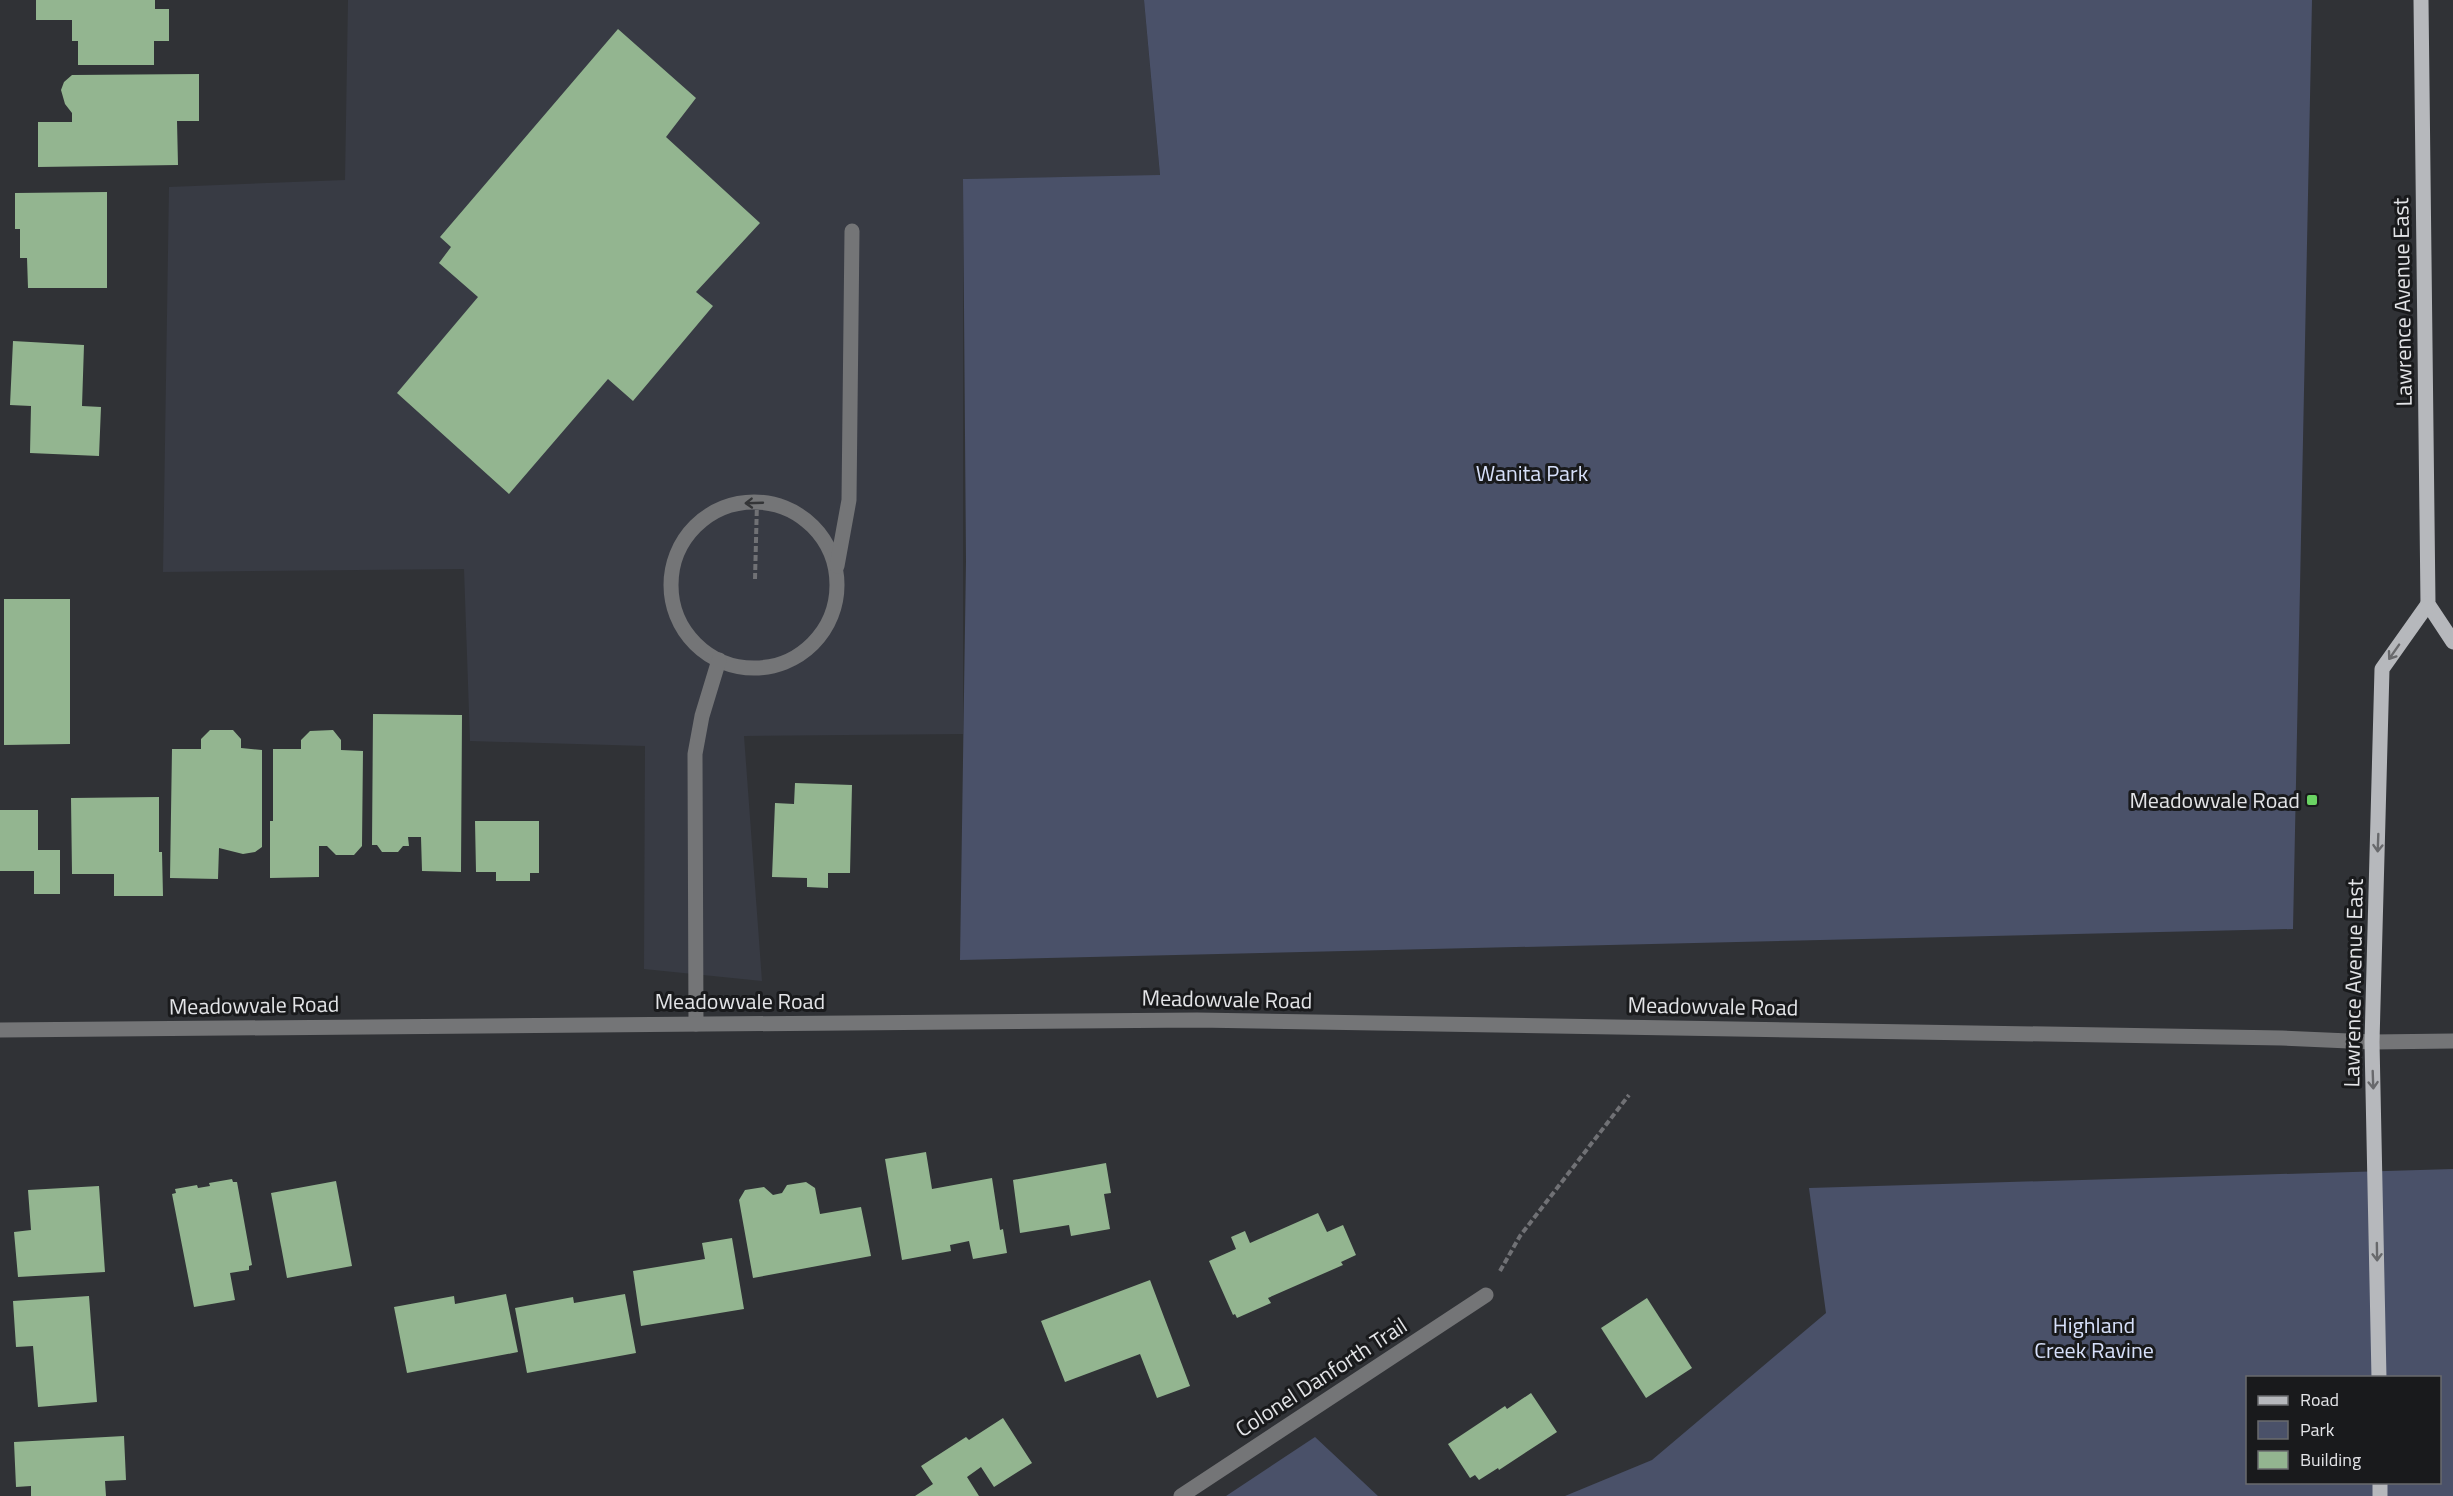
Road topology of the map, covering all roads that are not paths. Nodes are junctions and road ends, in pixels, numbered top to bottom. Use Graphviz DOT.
graph roads {
  1 [pos="2421,0"];
  2 [pos="852,231"];
  3 [pos="836,569"];
  4 [pos="2428,604"];
  5 [pos="2453,642"];
  6 [pos="719,660"];
  7 [pos="696,1024"];
  8 [pos="0,1030"];
  9 [pos="2453,1041"];
  10 [pos="2372,1042"];
  11 [pos="1486,1295"];
  12 [pos="2379,1376"];
  13 [pos="1181,1496"];
  1 -- 4 [label="main road, Lawrence Avenue East"];
  2 -- 3 [label="street"];
  3 -- 6 [label="street"];
  3 -- 6 [label="street, one-way"];
  4 -- 5 [label="main road"];
  4 -- 10 [label="main road, Lawrence Avenue East, one-way"];
  6 -- 7 [label="street"];
  7 -- 8 [label="street, Meadowvale Road"];
  7 -- 10 [label="street, Meadowvale Road"];
  9 -- 10 [label="street, Meadowvale Road"];
  10 -- 12 [label="main road, Lawrence Avenue East, one-way"];
  11 -- 13 [label="street, Colonel Danforth Trail"];
}
